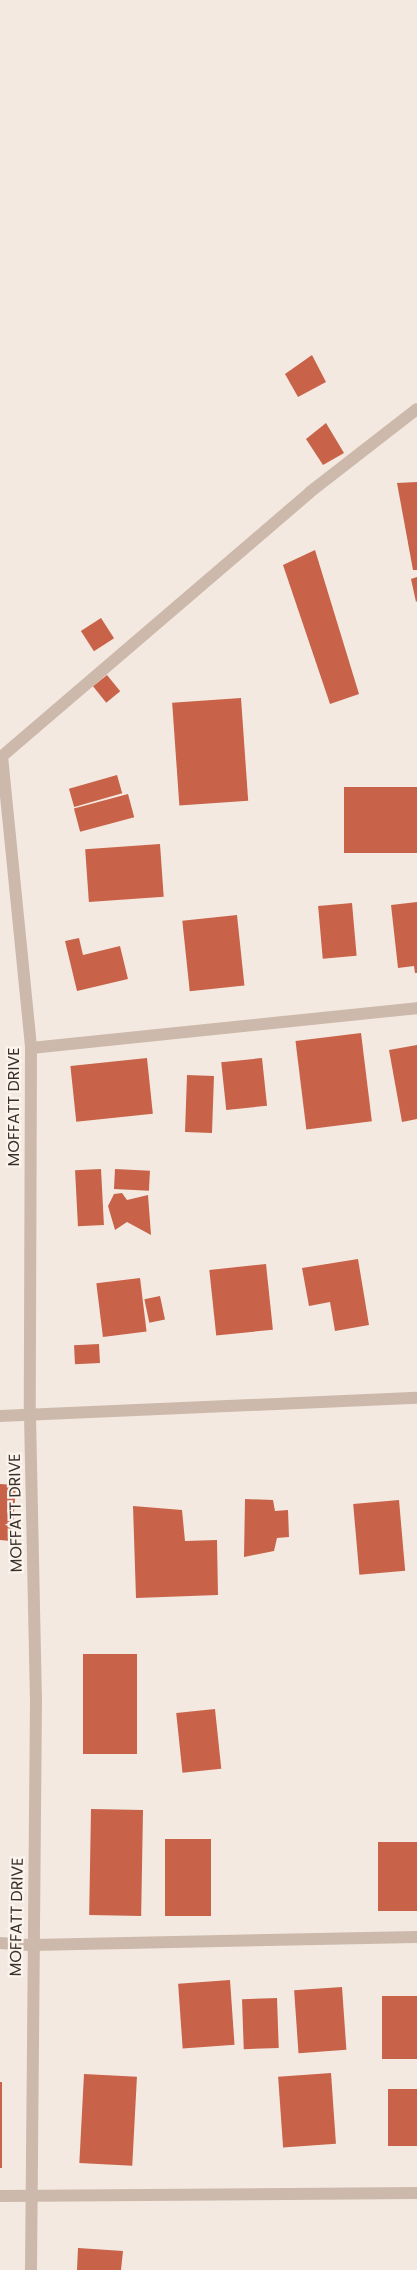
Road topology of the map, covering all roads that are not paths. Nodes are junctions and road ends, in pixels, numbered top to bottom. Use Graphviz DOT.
graph roads {
  1 [pos="417,409"];
  2 [pos="1,757"];
  3 [pos="417,1008"];
  4 [pos="31,1048"];
  5 [pos="417,1398"];
  6 [pos="0,1416"];
  7 [pos="30,1416"];
  8 [pos="417,1937"];
  9 [pos="0,1943"];
  10 [pos="32,1946"];
  11 [pos="417,2193"];
  12 [pos="30,2195"];
  13 [pos="0,2196"];
  14 [pos="31,2270"];
  1 -- 2 [label="street"];
  2 -- 4 [label="street, MOFFATT DRIVE"];
  3 -- 4 [label="street"];
  4 -- 7 [label="street, MOFFATT DRIVE"];
  5 -- 7 [label="street"];
  6 -- 7 [label="street"];
  7 -- 10 [label="street, MOFFATT DRIVE"];
  8 -- 10 [label="street"];
  9 -- 10 [label="street"];
  10 -- 12 [label="street, MOFFATT DRIVE"];
  11 -- 12 [label="street"];
  12 -- 13 [label="street"];
  12 -- 14 [label="street, MOFFATT DRIVE"];
}
